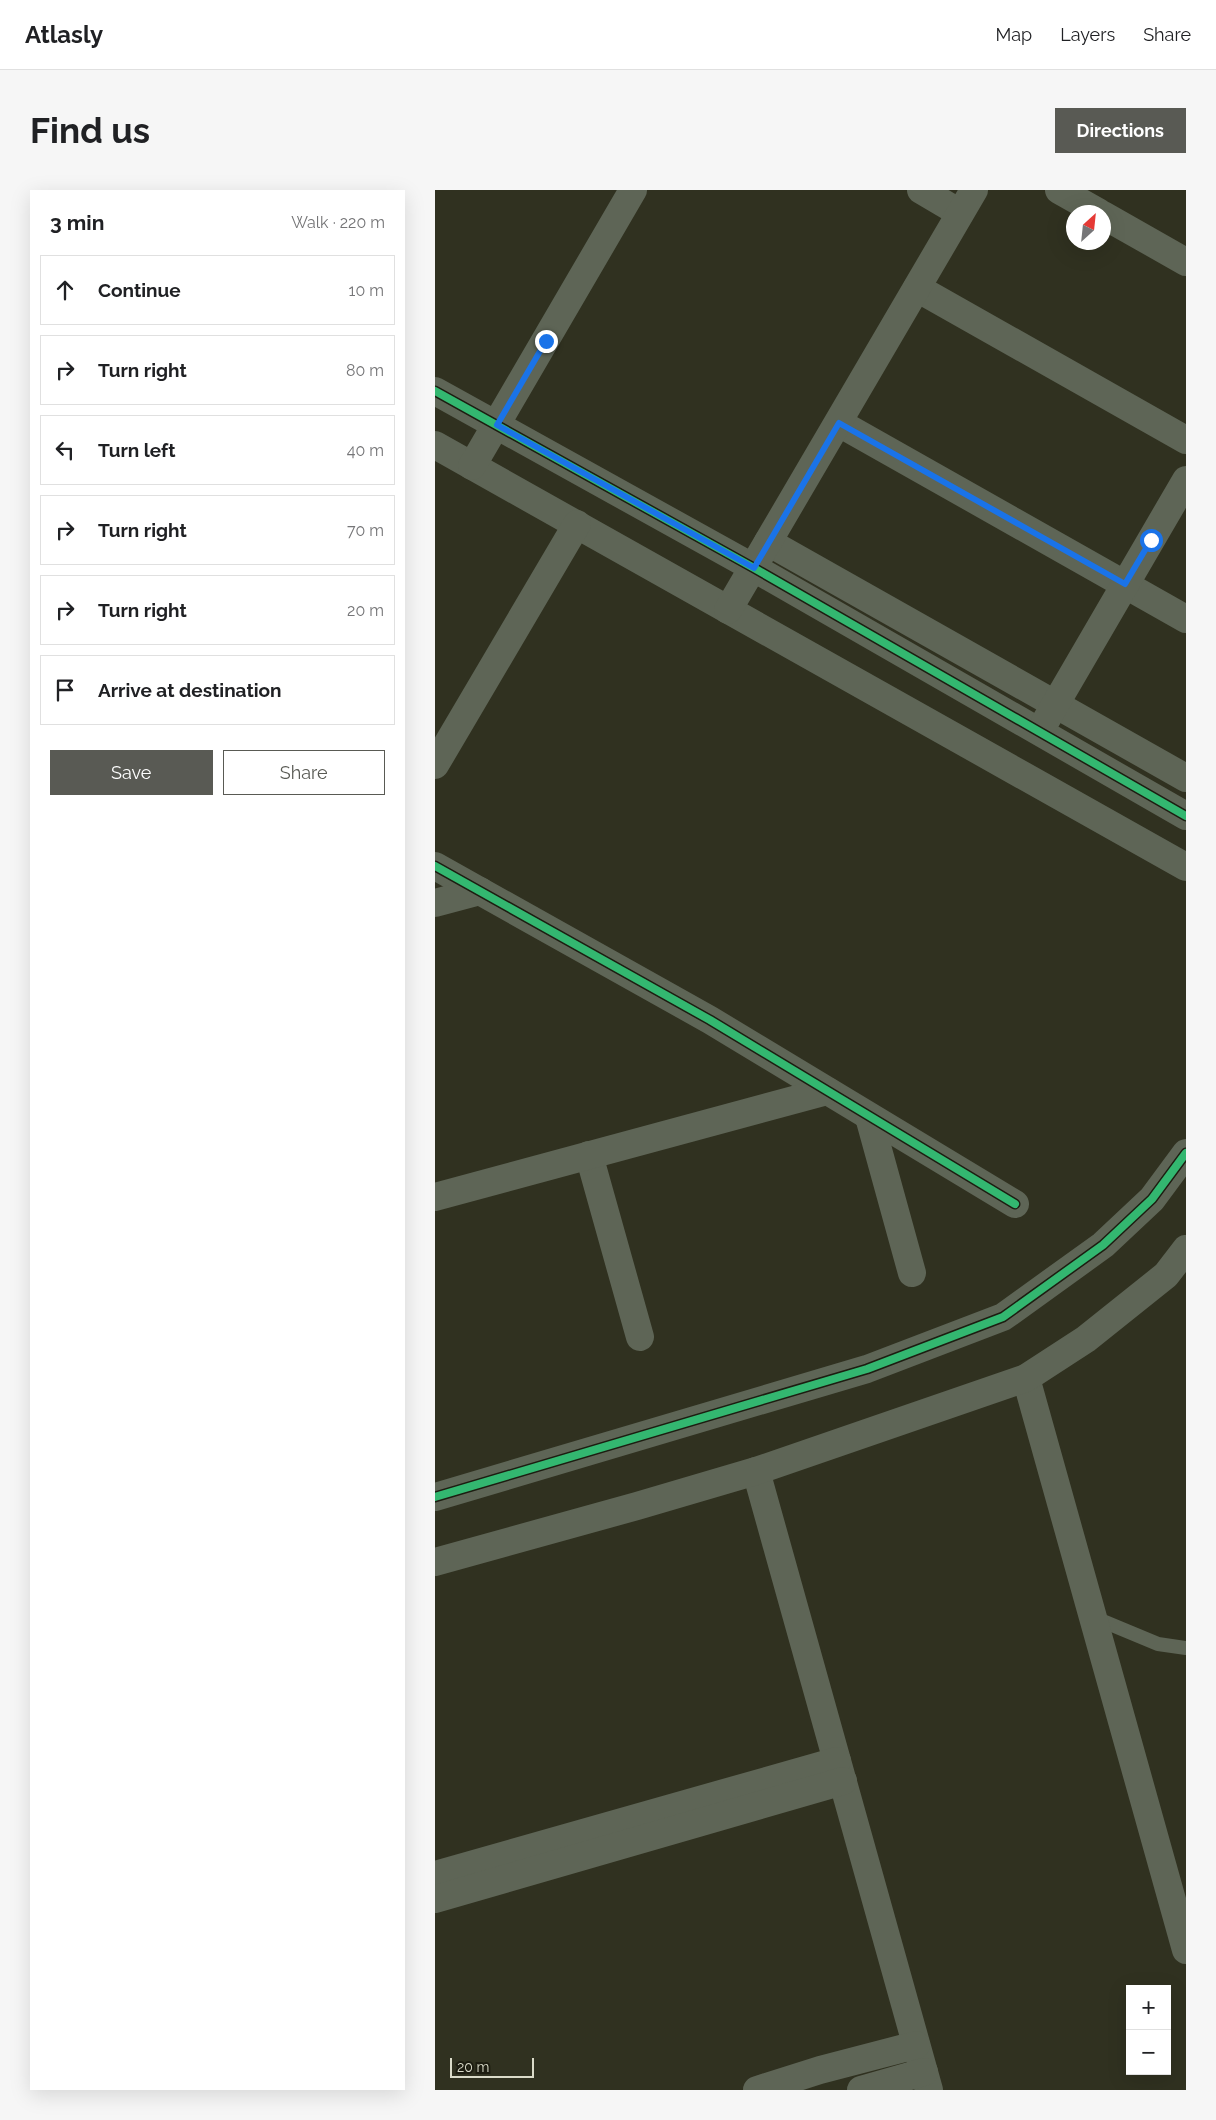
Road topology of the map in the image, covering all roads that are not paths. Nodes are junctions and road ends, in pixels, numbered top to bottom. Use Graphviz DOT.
graph roads {
  1 [pos="633,190"];
  2 [pos="921,190"];
  3 [pos="974,190"];
  4 [pos="1059,190"];
  5 [pos="1086,205"];
  6 [pos="960,213"];
  7 [pos="1111,220"];
  8 [pos="1186,262"];
  9 [pos="917,288"];
  10 [pos="435,391"];
  11 [pos="839,423"];
  12 [pos="497,425"];
  13 [pos="1186,440"];
  14 [pos="435,445"];
  15 [pos="472,466"];
  16 [pos="1186,480"];
  17 [pos="577,524"];
  18 [pos="768,542"];
  19 [pos="754,568"];
  20 [pos="1125,584"];
  21 [pos="728,610"];
  22 [pos="1186,619"];
  23 [pos="1055,705"];
  24 [pos="1040,732"];
  25 [pos="435,765"];
  26 [pos="1186,778"];
  27 [pos="1186,816"];
  28 [pos="435,866"];
  29 [pos="1186,867"];
  30 [pos="480,891"];
  31 [pos="435,903"];
  32 [pos="827,1091"];
  33 [pos="869,1117"];
  34 [pos="1186,1153"];
  35 [pos="589,1155"];
  36 [pos="435,1197"];
  37 [pos="1015,1204"];
  38 [pos="1186,1249"];
  39 [pos="911,1273"];
  40 [pos="640,1337"];
  41 [pos="1027,1378"];
  42 [pos="756,1471"];
  43 [pos="435,1497"];
  44 [pos="435,1562"];
  45 [pos="1093,1617"];
  46 [pos="1186,1648"];
  47 [pos="840,1771"];
  48 [pos="435,1875"];
  49 [pos="435,1899"];
  50 [pos="1186,1950"];
  51 [pos="916,2045"];
  52 [pos="926,2081"];
  53 [pos="757,2090"];
  54 [pos="861,2090"];
  1 -- 12 [label="street"];
  2 -- 6 [label="street"];
  3 -- 6 [label="street"];
  4 -- 5 [label="street"];
  6 -- 9 [label="street"];
  7 -- 8 [label="street"];
  9 -- 11 [label="street"];
  9 -- 13 [label="street"];
  10 -- 12 [label="street"];
  11 -- 18 [label="street"];
  11 -- 20 [label="street"];
  12 -- 15 [label="street"];
  12 -- 19 [label="street"];
  14 -- 15 [label="street"];
  15 -- 17 [label="street"];
  16 -- 20 [label="street"];
  17 -- 21 [label="street"];
  17 -- 25 [label="street"];
  18 -- 19 [label="street"];
  18 -- 23 [label="street"];
  19 -- 21 [label="street"];
  19 -- 24 [label="street"];
  20 -- 22 [label="street"];
  20 -- 23 [label="street"];
  21 -- 29 [label="street"];
  23 -- 24 [label="street"];
  23 -- 26 [label="street"];
  24 -- 27 [label="street"];
  28 -- 30 [label="street"];
  30 -- 31 [label="street"];
  30 -- 32 [label="street"];
  32 -- 33 [label="street"];
  32 -- 35 [label="street"];
  33 -- 37 [label="street"];
  33 -- 39 [label="street"];
  34 -- 43 [label="street"];
  35 -- 36 [label="street"];
  35 -- 40 [label="street"];
  38 -- 41 [label="street"];
  41 -- 42 [label="street"];
  41 -- 45 [label="street"];
  42 -- 44 [label="street"];
  42 -- 47 [label="street"];
  45 -- 46 [label="lane"];
  45 -- 50 [label="street"];
  47 -- 48 [label="street"];
  47 -- 49 [label="street"];
  47 -- 51 [label="street"];
  51 -- 52 [label="street"];
  51 -- 53 [label="street"];
  52 -- 54 [label="street"];
}
